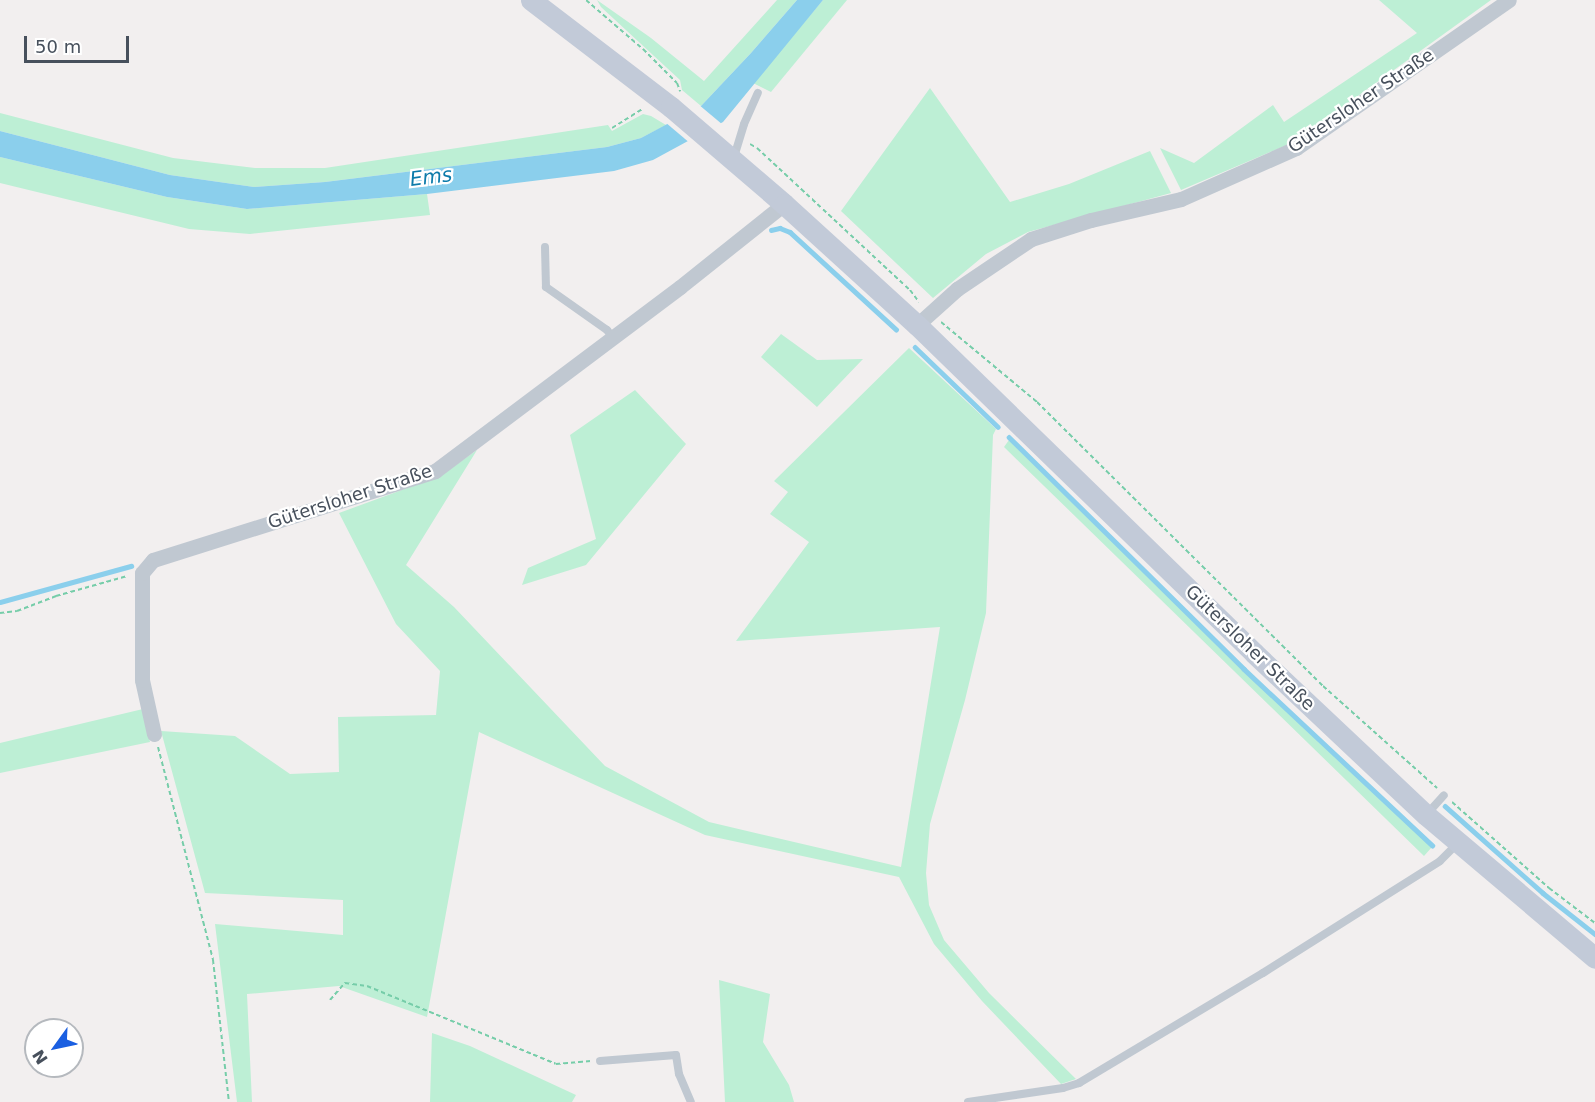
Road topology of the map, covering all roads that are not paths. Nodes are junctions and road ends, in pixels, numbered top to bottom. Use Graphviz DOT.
graph roads {
  1 [pos="531,0"];
  2 [pos="1509,0"];
  3 [pos="758,93"];
  4 [pos="736,149"];
  5 [pos="784,204"];
  6 [pos="545,247"];
  7 [pos="924,319"];
  8 [pos="612,337"];
  9 [pos="154,734"];
  10 [pos="1444,795"];
  11 [pos="1426,815"];
  12 [pos="1457,844"];
  13 [pos="1595,958"];
  14 [pos="600,1061"];
  15 [pos="691,1102"];
  16 [pos="968,1102"];
  1 -- 4 [label="main road, Gütersloher Straße"];
  2 -- 7 [label="street, Gütersloher Straße"];
  3 -- 4 [label="lane"];
  4 -- 5 [label="main road, Gütersloher Straße"];
  5 -- 7 [label="main road, Gütersloher Straße"];
  5 -- 8 [label="street, Gütersloher Straße"];
  6 -- 8 [label="lane"];
  7 -- 11 [label="main road, Gütersloher Straße"];
  8 -- 9 [label="street, Gütersloher Straße"];
  10 -- 11 [label="lane"];
  11 -- 12 [label="main road, Gütersloher Straße"];
  12 -- 13 [label="main road, Gütersloher Straße"];
  12 -- 16 [label="lane"];
  14 -- 15 [label="lane"];
}
